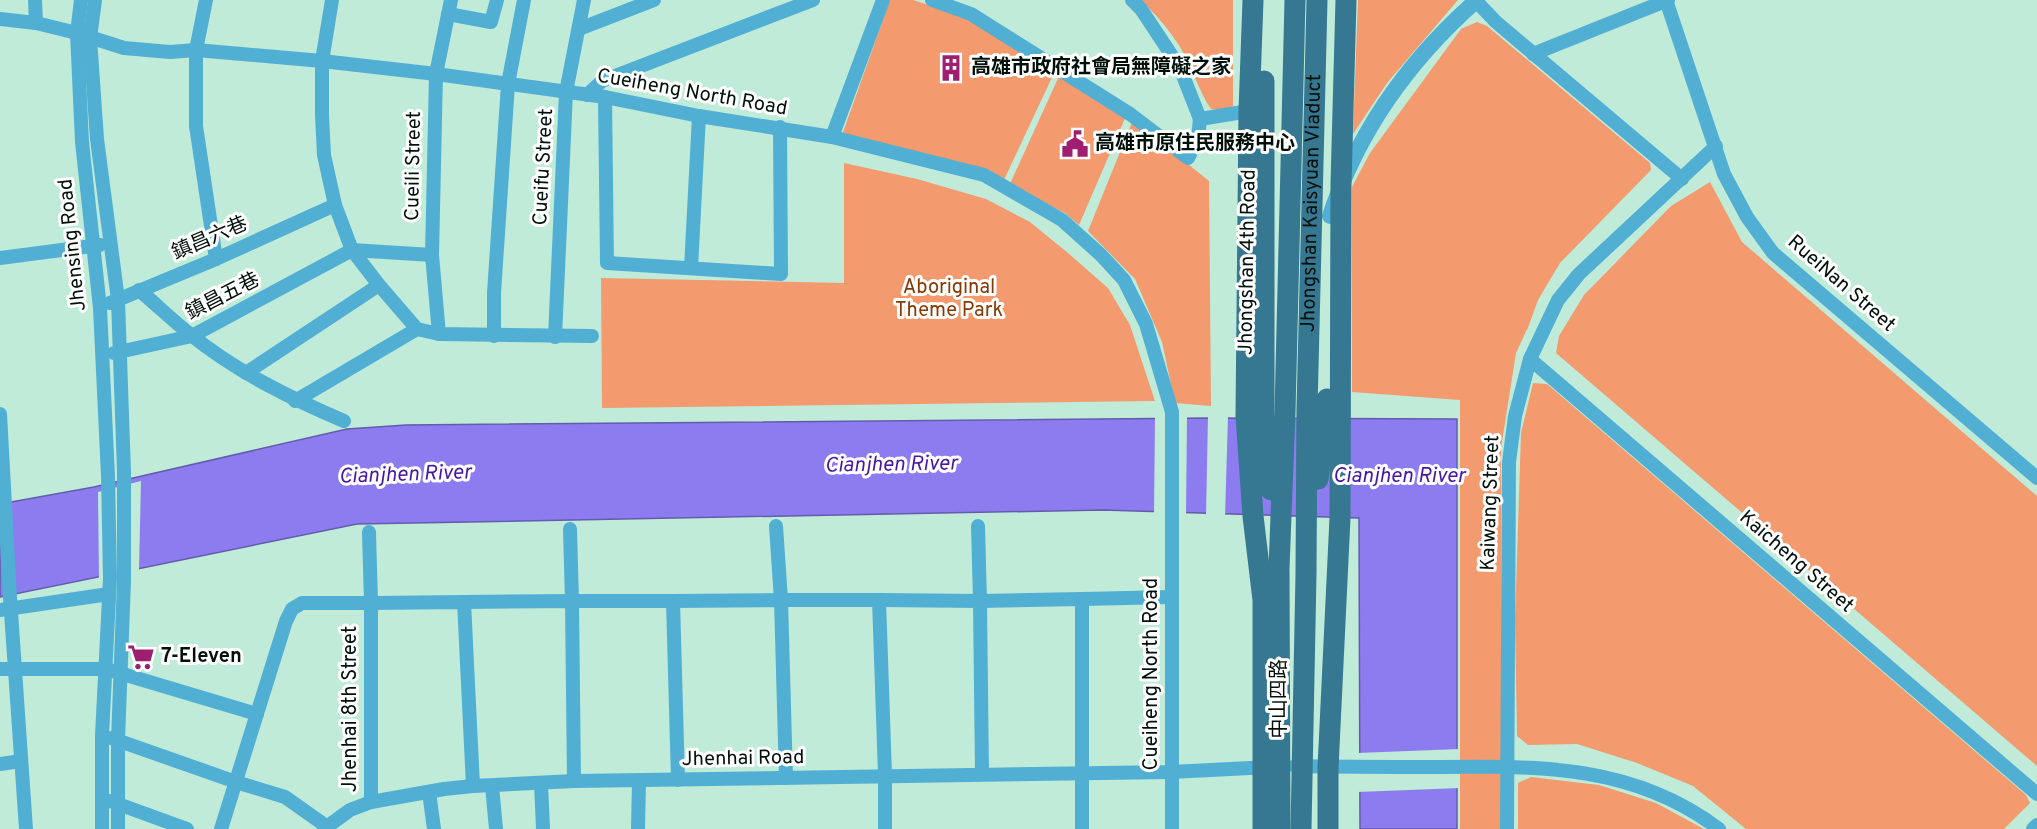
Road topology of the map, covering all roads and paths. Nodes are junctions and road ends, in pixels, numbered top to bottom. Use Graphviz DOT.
graph roads {
  1 [pos="35,0"];
  2 [pos="81,0"];
  3 [pos="95,0"];
  4 [pos="206,0"];
  5 [pos="332,0"];
  6 [pos="451,0"];
  7 [pos="496,0"];
  8 [pos="524,0"];
  9 [pos="584,0"];
  10 [pos="654,0"];
  11 [pos="813,0"];
  12 [pos="883,0"];
  13 [pos="932,0"];
  14 [pos="1132,0"];
  15 [pos="1252,0"];
  16 [pos="1264,0"];
  17 [pos="1295,0"];
  18 [pos="1317,0"];
  19 [pos="1336,0"];
  20 [pos="1346,0"];
  21 [pos="1476,0"];
  22 [pos="1667,0"];
  23 [pos="448,14"];
  24 [pos="0,19"];
  25 [pos="36,23"];
  26 [pos="579,29"];
  27 [pos="83,35"];
  28 [pos="196,50"];
  29 [pos="1533,54"];
  30 [pos="322,61"];
  31 [pos="436,74"];
  32 [pos="508,84"];
  33 [pos="566,93"];
  34 [pos="587,95"];
  35 [pos="605,97"];
  36 [pos="1249,111"];
  37 [pos="699,116"];
  38 [pos="1200,119"];
  39 [pos="780,127"];
  40 [pos="832,137"];
  41 [pos="1716,146"];
  42 [pos="1682,179"];
  43 [pos="1341,184"];
  44 [pos="335,205"];
  45 [pos="1330,216"];
  46 [pos="111,243"];
  47 [pos="93,246"];
  48 [pos="352,250"];
  49 [pos="432,255"];
  50 [pos="0,258"];
  51 [pos="216,259"];
  52 [pos="691,268"];
  53 [pos="379,285"];
  54 [pos="139,290"];
  55 [pos="118,300"];
  56 [pos="100,308"];
  57 [pos="417,329"];
  58 [pos="439,334"];
  59 [pos="192,336"];
  60 [pos="494,336"];
  61 [pos="592,336"];
  62 [pos="555,337"];
  63 [pos="120,351"];
  64 [pos="103,356"];
  65 [pos="1530,359"];
  66 [pos="246,373"];
  67 [pos="295,401"];
  68 [pos="1324,412"];
  69 [pos="0,414"];
  70 [pos="1255,415"];
  71 [pos="344,421"];
  72 [pos="2037,478"];
  73 [pos="1277,516"];
  74 [pos="777,526"];
  75 [pos="978,526"];
  76 [pos="570,529"];
  77 [pos="369,532"];
  78 [pos="109,594"];
  79 [pos="1172,597"];
  80 [pos="1082,599"];
  81 [pos="781,600"];
  82 [pos="879,600"];
  83 [pos="572,601"];
  84 [pos="673,601"];
  85 [pos="980,601"];
  86 [pos="464,602"];
  87 [pos="371,603"];
  88 [pos="7,606"];
  89 [pos="15,668"];
  90 [pos="0,669"];
  91 [pos="105,669"];
  92 [pos="122,672"];
  93 [pos="257,714"];
  94 [pos="102,735"];
  95 [pos="118,740"];
  96 [pos="21,761"];
  97 [pos="0,764"];
  98 [pos="1282,767"];
  99 [pos="1334,767"];
  100 [pos="1508,767"];
  101 [pos="1171,772"];
  102 [pos="1083,773"];
  103 [pos="981,774"];
  104 [pos="885,776"];
  105 [pos="786,778"];
  106 [pos="678,780"];
  107 [pos="574,781"];
  108 [pos="639,781"];
  109 [pos="236,782"];
  110 [pos="541,784"];
  111 [pos="473,786"];
  112 [pos="492,786"];
  113 [pos="429,792"];
  114 [pos="2037,794"];
  115 [pos="102,798"];
  116 [pos="371,802"];
  117 [pos="118,804"];
  118 [pos="2037,825"];
  119 [pos="325,828"];
  120 [pos="26,829"];
  121 [pos="102,829"];
  122 [pos="118,829"];
  123 [pos="187,829"];
  124 [pos="221,829"];
  125 [pos="434,829"];
  126 [pos="496,829"];
  127 [pos="543,829"];
  128 [pos="638,829"];
  129 [pos="885,829"];
  130 [pos="1082,829"];
  131 [pos="1172,829"];
  132 [pos="1263,829"];
  133 [pos="1280,829"];
  134 [pos="1301,829"];
  135 [pos="1328,829"];
  136 [pos="1507,829"];
  137 [pos="1719,829"];
  138 [pos="2033,829"];
  1 -- 25 [label="street"];
  2 -- 27 [label="street, Jhensing Road"];
  3 -- 27 [label="street, Jhensing Road"];
  4 -- 28 [label="street"];
  5 -- 30 [label="street"];
  6 -- 23 [label="street, Cueili Street"];
  7 -- 23 [label="street"];
  8 -- 32 [label="street"];
  9 -- 26 [label="street, Cueifu Street"];
  10 -- 26 [label="street"];
  11 -- 34 [label="street"];
  12 -- 40 [label="street"];
  13 -- 38 [label="street"];
  14 -- 38 [label="street"];
  15 -- 36 [label="main road, Jhongshan 4th Road"];
  16 -- 70 [label="main road, Jhongshan 4th Road"];
  17 -- 73 [label="main road, Jhongshan Kaisyuan Viaduct"];
  18 -- 68 [label="main road, Jhongshan Kaisyuan Viaduct"];
  19 -- 45 [label="main road"];
  20 -- 43 [label="main road"];
  21 -- 29 [label="street"];
  21 -- 43 [label="street"];
  22 -- 29 [label="street"];
  22 -- 41 [label="street, RueiNan Street"];
  23 -- 31 [label="street, Cueili Street"];
  24 -- 25 [label="street, Cueiheng North Road"];
  25 -- 27 [label="street, Cueiheng North Road"];
  26 -- 33 [label="street, Cueifu Street"];
  27 -- 28 [label="street, Cueiheng North Road"];
  27 -- 46 [label="street, Jhensing Road"];
  27 -- 47 [label="street, Jhensing Road"];
  28 -- 30 [label="street, Cueiheng North Road"];
  28 -- 51 [label="street"];
  29 -- 42 [label="street"];
  30 -- 31 [label="street, Cueiheng North Road"];
  30 -- 44 [label="street"];
  31 -- 32 [label="street, Cueiheng North Road"];
  31 -- 49 [label="street, Cueili Street"];
  32 -- 33 [label="street, Cueiheng North Road"];
  32 -- 60 [label="street"];
  33 -- 34 [label="street, Cueiheng North Road"];
  33 -- 62 [label="street, Cueifu Street"];
  34 -- 35 [label="street, Cueiheng North Road"];
  35 -- 37 [label="street, Cueiheng North Road"];
  35 -- 52 [label="street"];
  36 -- 38 [label="street"];
  36 -- 70 [label="main road, Jhongshan 4th Road"];
  37 -- 39 [label="street, Cueiheng North Road"];
  37 -- 52 [label="street"];
  39 -- 40 [label="street, Cueiheng North Road"];
  39 -- 52 [label="street"];
  40 -- 79 [label="street, Cueiheng North Road"];
  41 -- 42 [label="street, Kaiwang Street"];
  41 -- 72 [label="street, RueiNan Street"];
  42 -- 65 [label="street, Kaiwang Street"];
  43 -- 45 [label="street"];
  43 -- 68 [label="main road"];
  44 -- 48 [label="street"];
  44 -- 51 [label="street, 鎮昌六巷"];
  45 -- 68 [label="main road"];
  46 -- 47 [label="street"];
  46 -- 55 [label="street, Jhensing Road"];
  47 -- 50 [label="street"];
  47 -- 56 [label="street, Jhensing Road"];
  48 -- 49 [label="street"];
  48 -- 53 [label="street"];
  48 -- 59 [label="street, 鎮昌五巷"];
  49 -- 58 [label="street, Cueili Street"];
  51 -- 54 [label="street, 鎮昌六巷"];
  53 -- 57 [label="street"];
  53 -- 66 [label="street"];
  54 -- 55 [label="street, 鎮昌六巷"];
  54 -- 59 [label="street"];
  55 -- 56 [label="street, 鎮昌六巷"];
  55 -- 63 [label="street, Jhensing Road"];
  56 -- 64 [label="street, Jhensing Road"];
  57 -- 58 [label="street"];
  57 -- 67 [label="street"];
  58 -- 60 [label="street"];
  59 -- 63 [label="street, 鎮昌五巷"];
  59 -- 66 [label="street"];
  60 -- 62 [label="street"];
  61 -- 62 [label="street"];
  63 -- 64 [label="street, 鎮昌五巷"];
  63 -- 92 [label="street, Jhensing Road"];
  64 -- 78 [label="street, Jhensing Road"];
  65 -- 100 [label="street, Kaiwang Street"];
  65 -- 114 [label="street, Kaicheng Street"];
  66 -- 67 [label="street"];
  67 -- 71 [label="street"];
  68 -- 98 [label="main road, 中山四路"];
  68 -- 99 [label="main road"];
  69 -- 88 [label="street"];
  70 -- 73 [label="main road"];
  70 -- 98 [label="main road"];
  73 -- 98 [label="main road, 中山四路"];
  74 -- 81 [label="street"];
  75 -- 85 [label="street"];
  76 -- 83 [label="street"];
  77 -- 87 [label="street"];
  78 -- 88 [label="street"];
  78 -- 91 [label="street"];
  79 -- 80 [label="street"];
  79 -- 101 [label="street, Cueiheng North Road"];
  80 -- 85 [label="street"];
  80 -- 102 [label="street"];
  81 -- 82 [label="street"];
  81 -- 84 [label="street"];
  81 -- 105 [label="street"];
  82 -- 85 [label="street"];
  82 -- 104 [label="street"];
  83 -- 84 [label="street"];
  83 -- 86 [label="street"];
  83 -- 107 [label="street"];
  84 -- 106 [label="street"];
  85 -- 103 [label="street"];
  86 -- 87 [label="street"];
  86 -- 111 [label="street"];
  87 -- 93 [label="street, Jhenhai 8th Street"];
  87 -- 116 [label="street, Jhenhai 8th Street"];
  88 -- 89 [label="street"];
  89 -- 90 [label="street"];
  89 -- 91 [label="street"];
  89 -- 96 [label="street"];
  91 -- 92 [label="street"];
  91 -- 94 [label="street"];
  92 -- 93 [label="street"];
  92 -- 95 [label="street"];
  93 -- 109 [label="street, Jhenhai 8th Street"];
  94 -- 95 [label="street"];
  94 -- 115 [label="street"];
  95 -- 109 [label="street"];
  95 -- 117 [label="street"];
  96 -- 97 [label="street"];
  96 -- 120 [label="street"];
  98 -- 99 [label="street, Jhenhai Road"];
  98 -- 101 [label="street, Jhenhai Road"];
  98 -- 132 [label="main road"];
  98 -- 133 [label="main road, 中山四路"];
  98 -- 134 [label="main road, 中山四路"];
  99 -- 100 [label="street, Jhenhai Road"];
  99 -- 135 [label="main road"];
  100 -- 136 [label="street, Kaiwang Street"];
  100 -- 137 [label="street, Jhenhai Road"];
  101 -- 102 [label="street, Jhenhai Road"];
  101 -- 131 [label="street, Cueiheng North Road"];
  102 -- 103 [label="street, Jhenhai Road"];
  102 -- 130 [label="street"];
  103 -- 104 [label="street, Jhenhai Road"];
  104 -- 105 [label="street, Jhenhai Road"];
  104 -- 129 [label="street"];
  105 -- 106 [label="street, Jhenhai Road"];
  106 -- 108 [label="street, Jhenhai Road"];
  107 -- 108 [label="street, Jhenhai Road"];
  107 -- 110 [label="street, Jhenhai Road"];
  108 -- 128 [label="street"];
  109 -- 119 [label="street"];
  109 -- 124 [label="street, Jhenhai 8th Street"];
  110 -- 112 [label="street, Jhenhai Road"];
  110 -- 127 [label="street"];
  111 -- 112 [label="street, Jhenhai Road"];
  111 -- 113 [label="street, Jhenhai Road"];
  112 -- 126 [label="street"];
  113 -- 116 [label="street, Jhenhai Road"];
  113 -- 125 [label="street"];
  115 -- 117 [label="street"];
  115 -- 121 [label="street"];
  116 -- 119 [label="street, Jhenhai Road"];
  117 -- 122 [label="street"];
  117 -- 123 [label="street"];
  118 -- 138 [label="street"];
}
